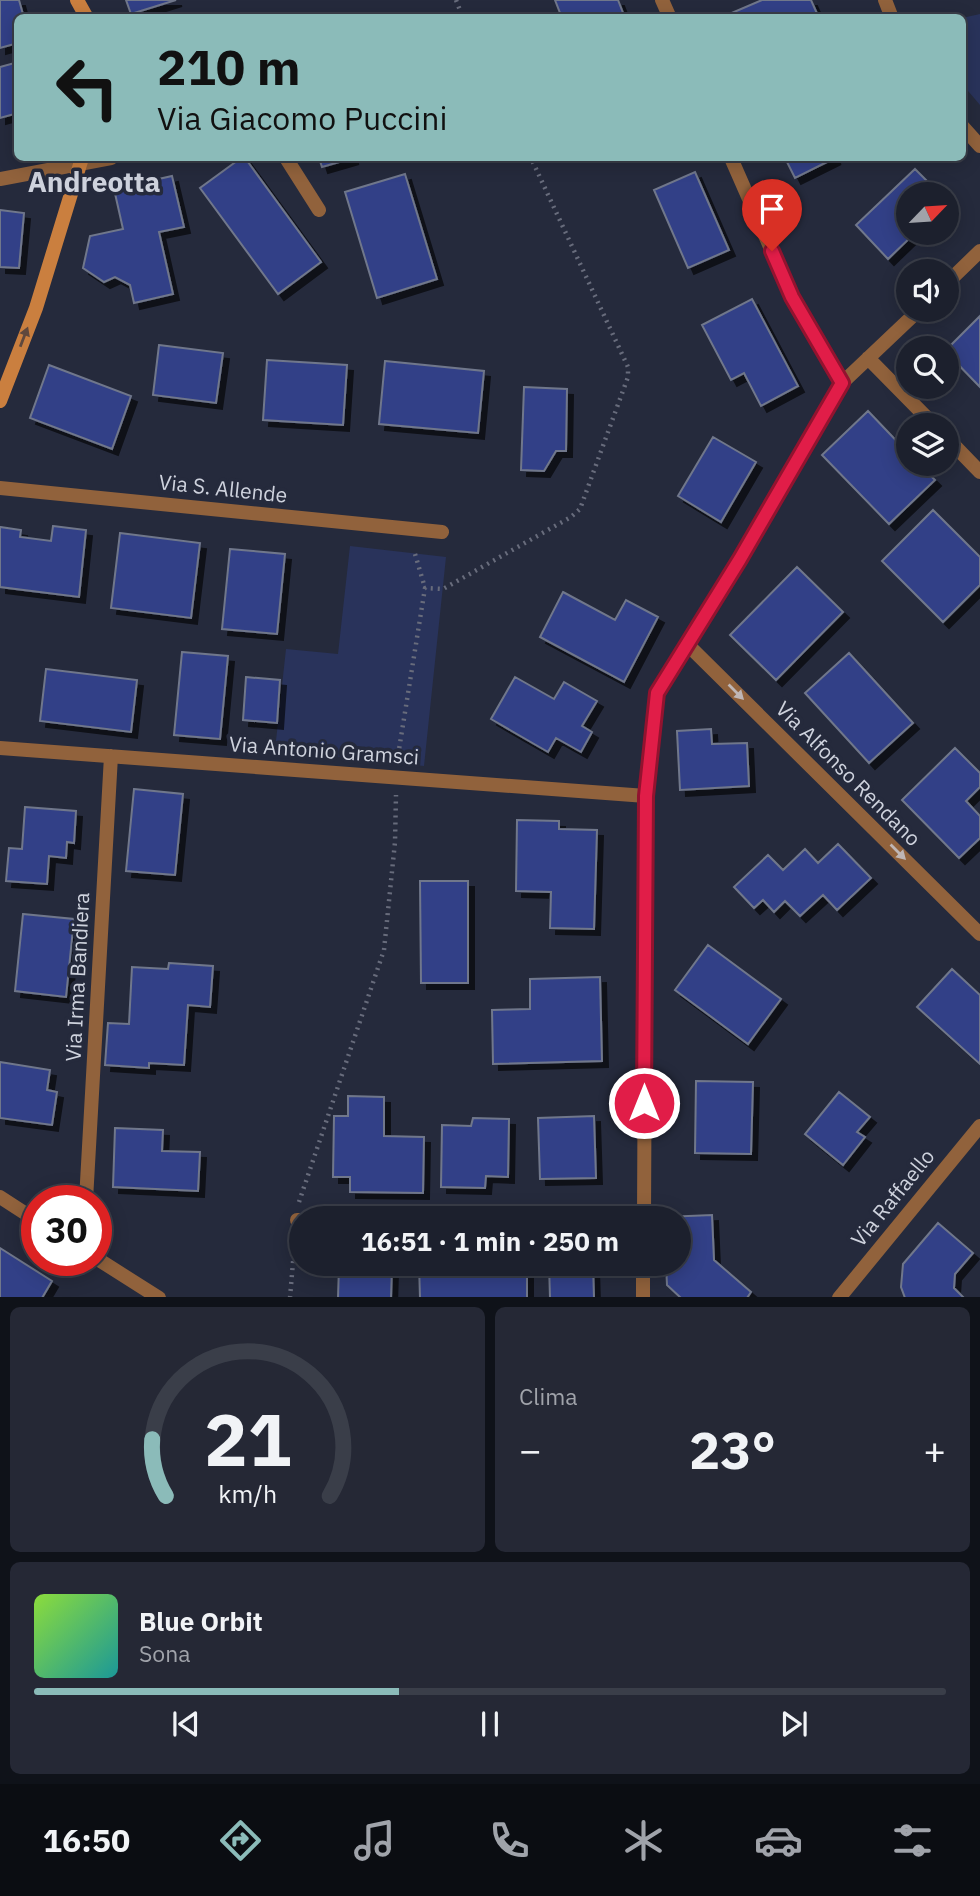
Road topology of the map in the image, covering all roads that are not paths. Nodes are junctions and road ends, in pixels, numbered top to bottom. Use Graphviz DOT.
graph roads {
  1 [pos="966,131"];
  2 [pos="980,146"];
  3 [pos="288,161"];
  4 [pos="732,161"];
  5 [pos="81,162"];
  6 [pos="0,179"];
  7 [pos="319,210"];
  8 [pos="980,251"];
  9 [pos="959,271"];
  10 [pos="906,322"];
  11 [pos="868,358"];
  12 [pos="842,383"];
  13 [pos="0,401"];
  14 [pos="922,413"];
  15 [pos="959,450"];
  16 [pos="980,472"];
  17 [pos="0,488"];
  18 [pos="442,532"];
  19 [pos="687,644"];
  20 [pos="0,748"];
  21 [pos="111,756"];
  22 [pos="646,796"];
  23 [pos="980,934"];
  24 [pos="980,1126"];
  25 [pos="87,1185"];
  26 [pos="0,1198"];
  27 [pos="644,1206"];
  28 [pos="21,1211"];
  29 [pos="112,1268"];
  30 [pos="643,1276"];
  31 [pos="159,1297"];
  32 [pos="643,1297"];
  33 [pos="839,1297"];
  1 -- 2 [label="street"];
  3 -- 7 [label="street"];
  4 -- 12 [label="street"];
  5 -- 6 [label="street"];
  13 -- 5 [label="street, one-way"];
  8 -- 9 [label="street"];
  10 -- 11 [label="street"];
  11 -- 12 [label="street"];
  11 -- 14 [label="street"];
  12 -- 19 [label="street"];
  15 -- 16 [label="street"];
  17 -- 18 [label="street, Via S. Allende"];
  19 -- 22 [label="street"];
  19 -- 23 [label="street, Via Alfonso Rendano, one-way"];
  20 -- 21 [label="street, Via Antonio Gramsci"];
  21 -- 22 [label="street, Via Antonio Gramsci"];
  21 -- 25 [label="street, Via Irma Bandiera"];
  22 -- 27 [label="street"];
  24 -- 33 [label="street, Via Raffaello"];
  26 -- 28 [label="street"];
  29 -- 31 [label="street"];
  30 -- 32 [label="street"];
}
